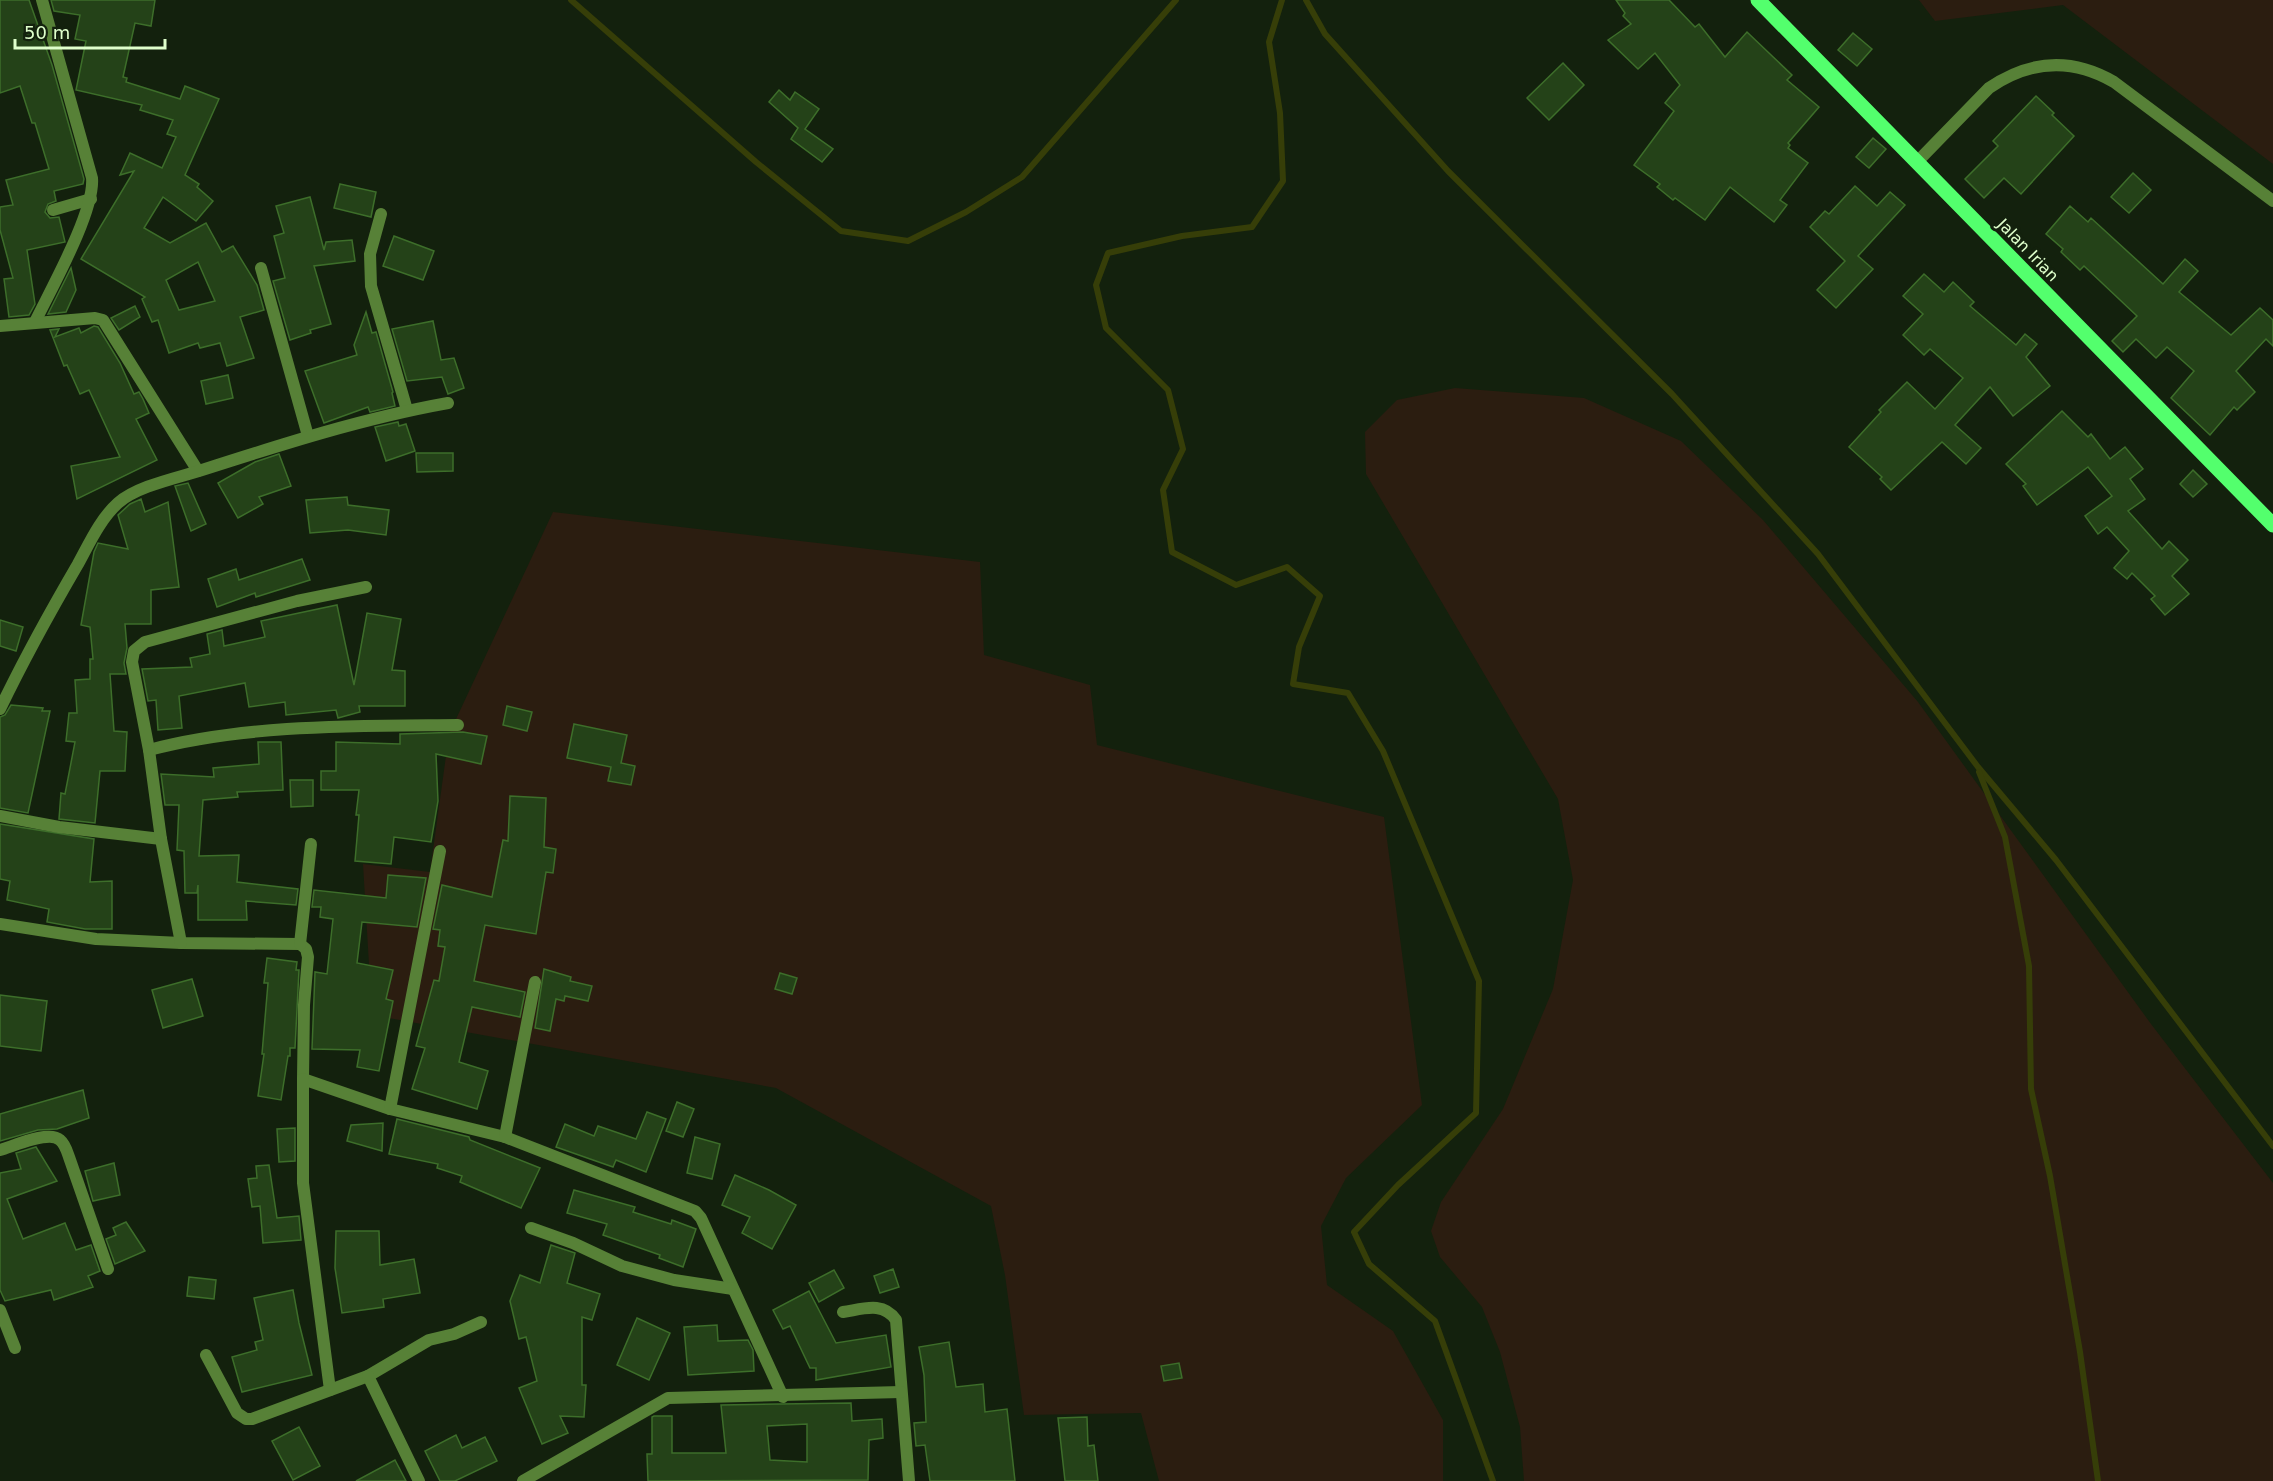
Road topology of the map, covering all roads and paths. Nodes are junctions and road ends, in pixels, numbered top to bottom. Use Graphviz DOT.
graph roads {
  1 [pos="42,0"];
  2 [pos="1758,0"];
  3 [pos="1917,162"];
  4 [pos="91,199"];
  5 [pos="2273,201"];
  6 [pos="53,210"];
  7 [pos="381,214"];
  8 [pos="261,268"];
  9 [pos="35,322"];
  10 [pos="0,326"];
  11 [pos="448,403"];
  12 [pos="407,410"];
  13 [pos="308,436"];
  14 [pos="198,471"];
  15 [pos="2273,525"];
  16 [pos="366,587"];
  17 [pos="0,709"];
  18 [pos="458,725"];
  19 [pos="149,750"];
  20 [pos="0,816"];
  21 [pos="161,839"];
  22 [pos="311,844"];
  23 [pos="440,851"];
  24 [pos="0,924"];
  25 [pos="181,944"];
  26 [pos="300,944"];
  27 [pos="535,982"];
  28 [pos="303,1079"];
  29 [pos="390,1109"];
  30 [pos="505,1137"];
  31 [pos="0,1150"];
  32 [pos="531,1228"];
  33 [pos="108,1269"];
  34 [pos="733,1289"];
  35 [pos="0,1310"];
  36 [pos="843,1312"];
  37 [pos="481,1322"];
  38 [pos="15,1348"];
  39 [pos="206,1355"];
  40 [pos="369,1376"];
  41 [pos="330,1390"];
  42 [pos="901,1392"];
  43 [pos="783,1396"];
  44 [pos="418,1481"];
  45 [pos="523,1481"];
  46 [pos="909,1481"];
  1 -- 4 [label="street"];
  2 -- 3 [label="main road, Jalan Irian"];
  3 -- 5 [label="street"];
  3 -- 15 [label="main road, Jalan Irian"];
  4 -- 6 [label="street"];
  4 -- 9 [label="street"];
  7 -- 12 [label="street"];
  8 -- 13 [label="street"];
  9 -- 10 [label="street"];
  9 -- 14 [label="street"];
  11 -- 12 [label="street"];
  12 -- 13 [label="street"];
  13 -- 14 [label="street"];
  14 -- 17 [label="street"];
  16 -- 19 [label="street"];
  18 -- 19 [label="street"];
  19 -- 21 [label="street"];
  20 -- 21 [label="street"];
  21 -- 25 [label="street"];
  22 -- 26 [label="street"];
  23 -- 29 [label="street"];
  24 -- 25 [label="street"];
  25 -- 26 [label="street"];
  26 -- 28 [label="street"];
  27 -- 30 [label="street"];
  28 -- 29 [label="street"];
  28 -- 41 [label="street"];
  29 -- 30 [label="street"];
  30 -- 34 [label="street"];
  31 -- 33 [label="street"];
  32 -- 34 [label="street"];
  34 -- 43 [label="street"];
  35 -- 38 [label="street"];
  36 -- 42 [label="street"];
  37 -- 40 [label="street"];
  39 -- 41 [label="street"];
  40 -- 41 [label="street"];
  40 -- 44 [label="street"];
  42 -- 43 [label="street"];
  42 -- 46 [label="street"];
  43 -- 45 [label="street"];
}
